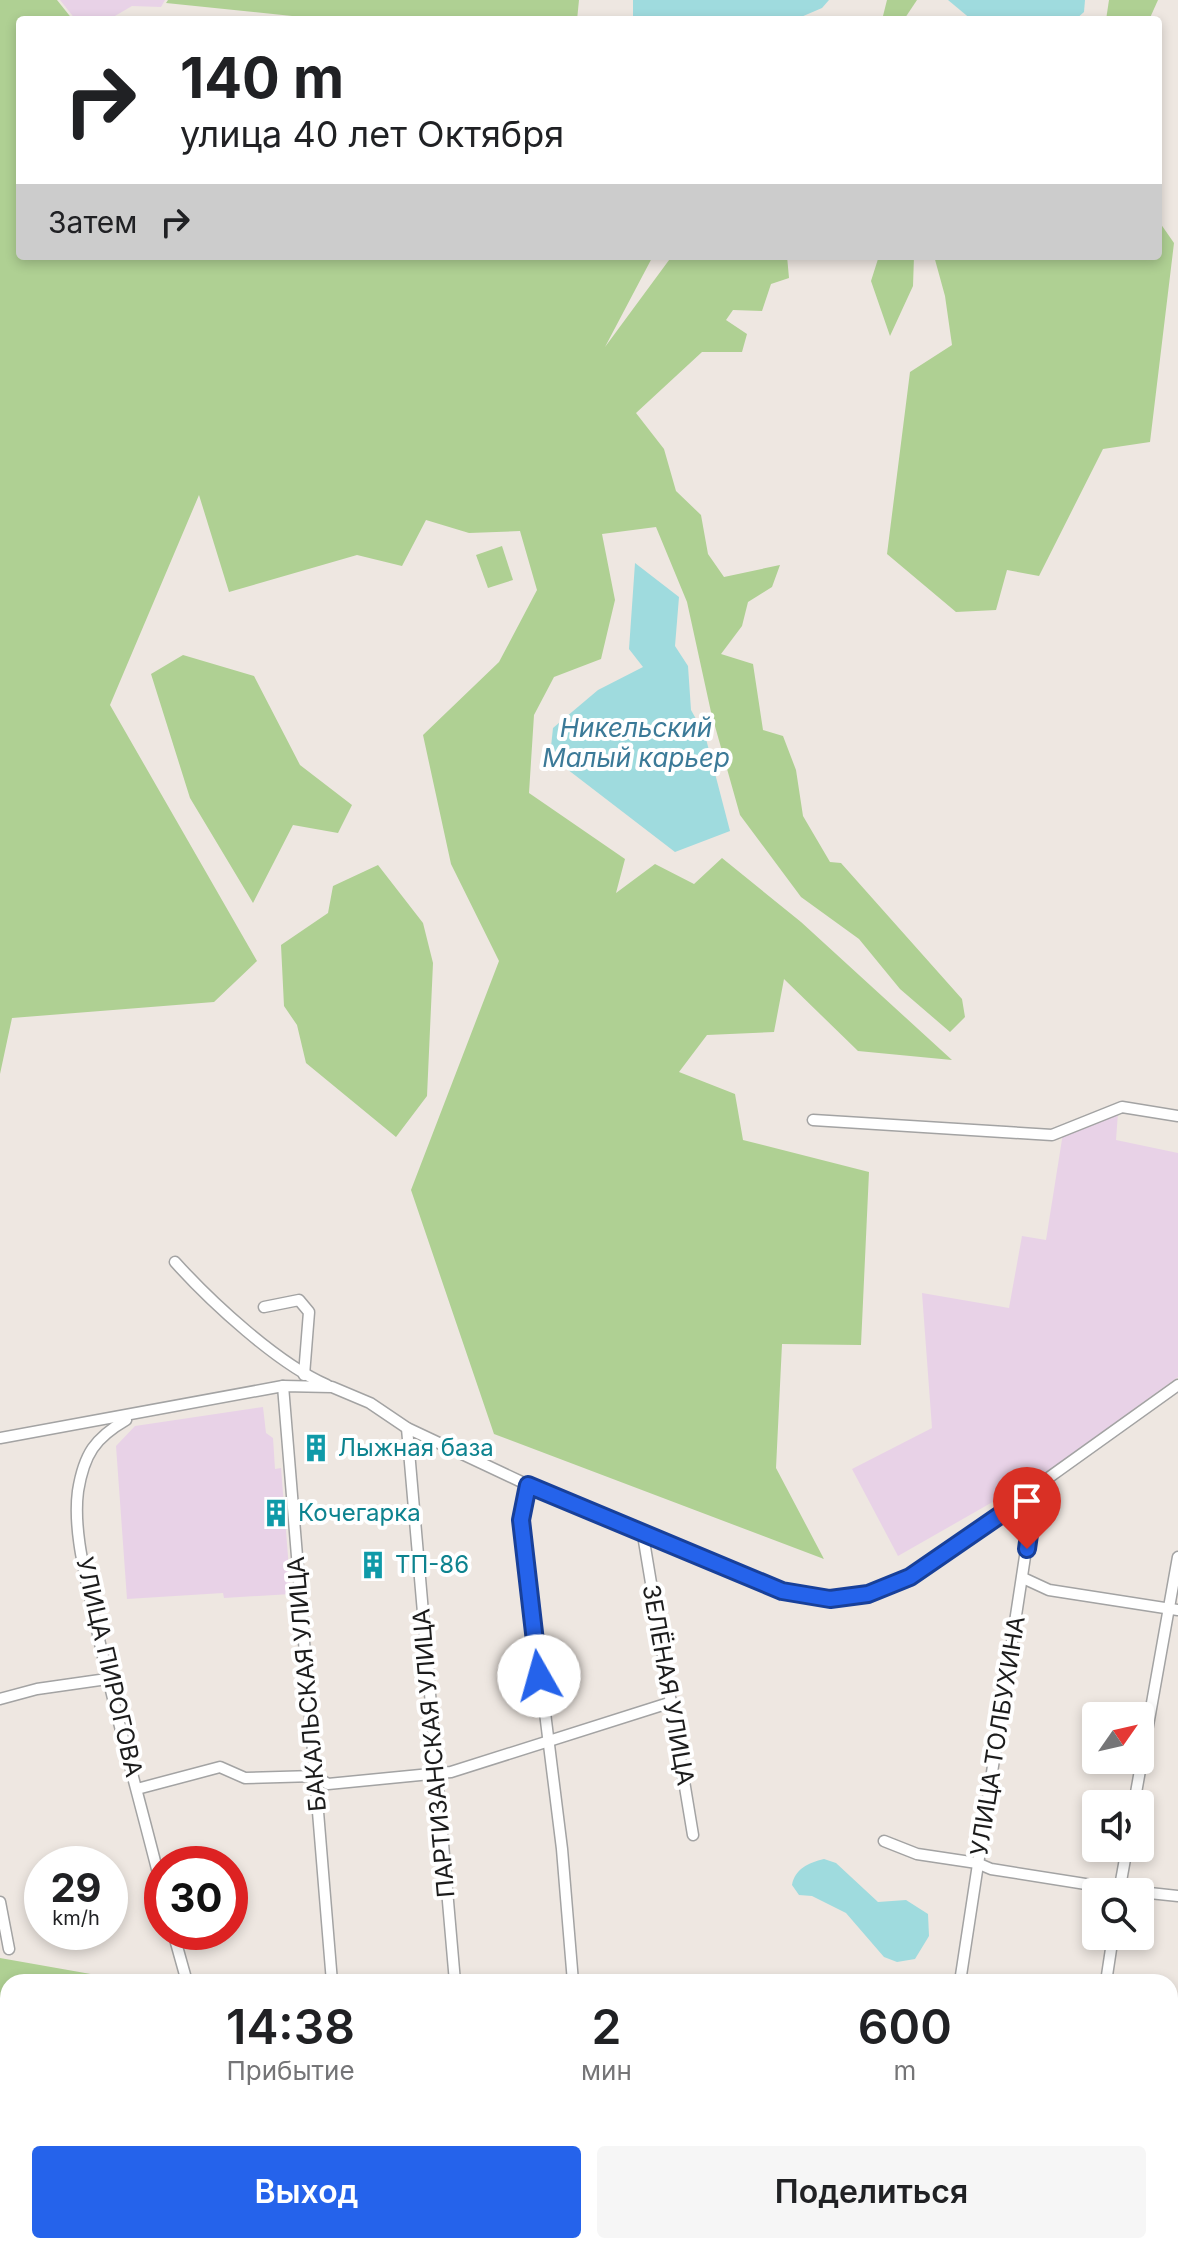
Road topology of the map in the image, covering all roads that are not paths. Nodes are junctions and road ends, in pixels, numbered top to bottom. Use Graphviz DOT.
graph roads {
  1 [pos="1178,1116"];
  2 [pos="813,1120"];
  3 [pos="175,1262"];
  4 [pos="264,1307"];
  5 [pos="304,1375"];
  6 [pos="1178,1385"];
  7 [pos="283,1386"];
  8 [pos="332,1387"];
  9 [pos="132,1417"];
  10 [pos="407,1428"];
  11 [pos="0,1438"];
  12 [pos="528,1485"];
  13 [pos="1035,1491"];
  14 [pos="643,1535"];
  15 [pos="1178,1557"];
  16 [pos="1023,1578"];
  17 [pos="1174,1609"];
  18 [pos="107,1679"];
  19 [pos="0,1699"];
  20 [pos="672,1702"];
  21 [pos="547,1739"];
  22 [pos="437,1775"];
  23 [pos="315,1776"];
  24 [pos="137,1789"];
  25 [pos="1137,1790"];
  26 [pos="693,1835"];
  27 [pos="884,1841"];
  28 [pos="151,1846"];
  29 [pos="977,1863"];
  30 [pos="1082,1885"];
  31 [pos="1154,1894"];
  32 [pos="1178,1896"];
  33 [pos="0,1902"];
  34 [pos="9,1949"];
  35 [pos="177,1950"];
  36 [pos="1111,1950"];
  37 [pos="179,1958"];
  38 [pos="178,1974"];
  39 [pos="184,1974"];
  40 [pos="331,1974"];
  41 [pos="454,1974"];
  42 [pos="572,1974"];
  43 [pos="961,1974"];
  44 [pos="1107,1974"];
  1 -- 2 [label="street"];
  3 -- 5 [label="street"];
  4 -- 5 [label="street"];
  5 -- 8 [label="street"];
  6 -- 13 [label="street"];
  7 -- 8 [label="street"];
  7 -- 9 [label="street"];
  7 -- 23 [label="street, БАКАЛЬСКАЯ УЛИЦА"];
  8 -- 10 [label="street"];
  9 -- 11 [label="street"];
  9 -- 18 [label="street, УЛИЦА ПИРОГОВА"];
  10 -- 12 [label="street"];
  10 -- 22 [label="street, ПАРТИЗАНСКАЯ УЛИЦА"];
  12 -- 14 [label="street"];
  12 -- 21 [label="street"];
  13 -- 14 [label="street"];
  13 -- 16 [label="street, УЛИЦА ТОЛБУХИНА"];
  14 -- 20 [label="street, ЗЕЛЁНАЯ УЛИЦА"];
  15 -- 17 [label="street"];
  16 -- 17 [label="street"];
  16 -- 29 [label="street, УЛИЦА ТОЛБУХИНА"];
  17 -- 25 [label="street"];
  18 -- 19 [label="street"];
  18 -- 24 [label="street, УЛИЦА ПИРОГОВА"];
  20 -- 21 [label="street"];
  20 -- 26 [label="street, ЗЕЛЁНАЯ УЛИЦА"];
  21 -- 22 [label="street"];
  21 -- 42 [label="street"];
  22 -- 23 [label="street"];
  22 -- 41 [label="street, ПАРТИЗАНСКАЯ УЛИЦА"];
  23 -- 24 [label="street"];
  23 -- 40 [label="street, БАКАЛЬСКАЯ УЛИЦА"];
  24 -- 28 [label="street, УЛИЦА ПИРОГОВА"];
  27 -- 29 [label="street"];
  29 -- 30 [label="street"];
  29 -- 43 [label="street, УЛИЦА ТОЛБУХИНА"];
  31 -- 32 [label="street"];
  33 -- 34 [label="street"];
  35 -- 37 [label="street"];
  36 -- 44 [label="street"];
  37 -- 38 [label="street"];
  37 -- 39 [label="street"];
}
